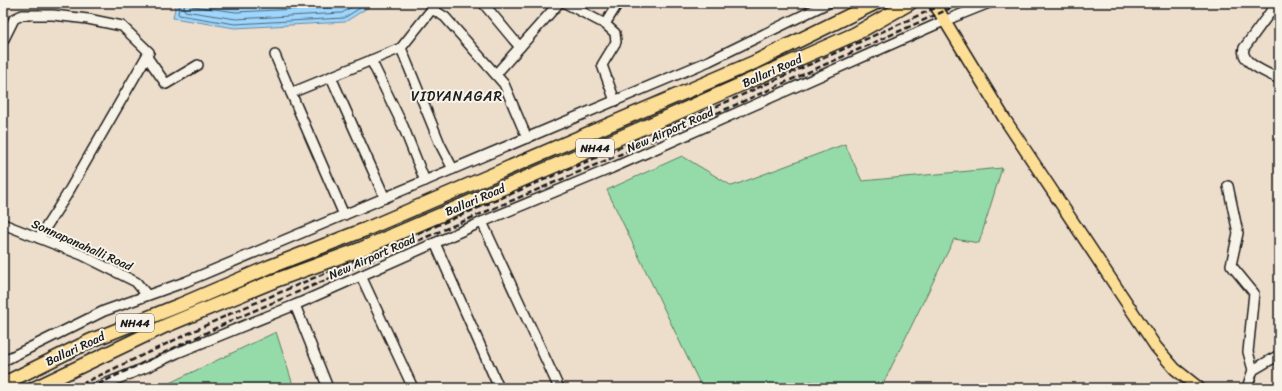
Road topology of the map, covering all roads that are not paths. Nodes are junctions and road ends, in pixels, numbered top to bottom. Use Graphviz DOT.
graph roads {
  1 [pos="483,3"];
  2 [pos="559,3"];
  3 [pos="565,3"];
  4 [pos="618,3"];
  5 [pos="828,3"];
  6 [pos="874,3"];
  7 [pos="910,3"];
  8 [pos="934,3"];
  9 [pos="989,3"];
  10 [pos="1277,4"];
  11 [pos="434,6"];
  12 [pos="944,21"];
  13 [pos="605,24"];
  14 [pos="3,41"];
  15 [pos="520,47"];
  16 [pos="401,48"];
  17 [pos="276,55"];
  18 [pos="147,57"];
  19 [pos="371,60"];
  20 [pos="198,65"];
  21 [pos="496,74"];
  22 [pos="331,77"];
  23 [pos="1279,78"];
  24 [pos="291,93"];
  25 [pos="615,101"];
  26 [pos="528,138"];
  27 [pos="453,169"];
  28 [pos="425,181"];
  29 [pos="1228,186"];
  30 [pos="384,198"];
  31 [pos="344,215"];
  32 [pos="482,222"];
  33 [pos="3,224"];
  34 [pos="39,238"];
  35 [pos="435,243"];
  36 [pos="361,276"];
  37 [pos="147,295"];
  38 [pos="295,305"];
  39 [pos="1279,355"];
  40 [pos="3,361"];
  41 [pos="1253,370"];
  42 [pos="3,384"];
  43 [pos="35,388"];
  44 [pos="94,388"];
  45 [pos="328,388"];
  46 [pos="413,388"];
  47 [pos="499,388"];
  48 [pos="559,388"];
  49 [pos="1199,388"];
  50 [pos="1247,388"];
  1 -- 15 [label="street"];
  2 -- 15 [label="street"];
  3 -- 13 [label="street"];
  4 -- 13 [label="street"];
  5 -- 25 [label="street"];
  6 -- 42 [label="highway, Ballari Road / NH44"];
  7 -- 43 [label="highway, Ballari Road / NH44"];
  8 -- 12 [label="main road"];
  9 -- 12 [label="street, New Airport Road"];
  10 -- 23 [label="street"];
  11 -- 16 [label="street"];
  11 -- 21 [label="street"];
  12 -- 32 [label="street, New Airport Road"];
  12 -- 49 [label="main road"];
  13 -- 25 [label="street"];
  14 -- 18 [label="street"];
  15 -- 21 [label="street"];
  16 -- 19 [label="street"];
  16 -- 27 [label="street"];
  17 -- 24 [label="street"];
  18 -- 20 [label="street"];
  18 -- 34 [label="street"];
  19 -- 22 [label="street"];
  19 -- 28 [label="street"];
  21 -- 26 [label="street"];
  22 -- 24 [label="street"];
  22 -- 30 [label="street"];
  24 -- 31 [label="street"];
  25 -- 26 [label="street"];
  26 -- 27 [label="street"];
  27 -- 28 [label="street"];
  28 -- 30 [label="street"];
  29 -- 41 [label="street"];
  30 -- 31 [label="street"];
  31 -- 37 [label="street"];
  32 -- 35 [label="street, New Airport Road"];
  32 -- 48 [label="street"];
  33 -- 34 [label="street, Sonnapanahalli Road"];
  34 -- 37 [label="street, Sonnapanahalli Road"];
  35 -- 36 [label="street, New Airport Road"];
  35 -- 47 [label="street"];
  36 -- 38 [label="street, New Airport Road"];
  36 -- 46 [label="street"];
  37 -- 40 [label="street"];
  38 -- 44 [label="street, New Airport Road"];
  38 -- 45 [label="street"];
  39 -- 41 [label="street"];
  41 -- 50 [label="street"];
}
